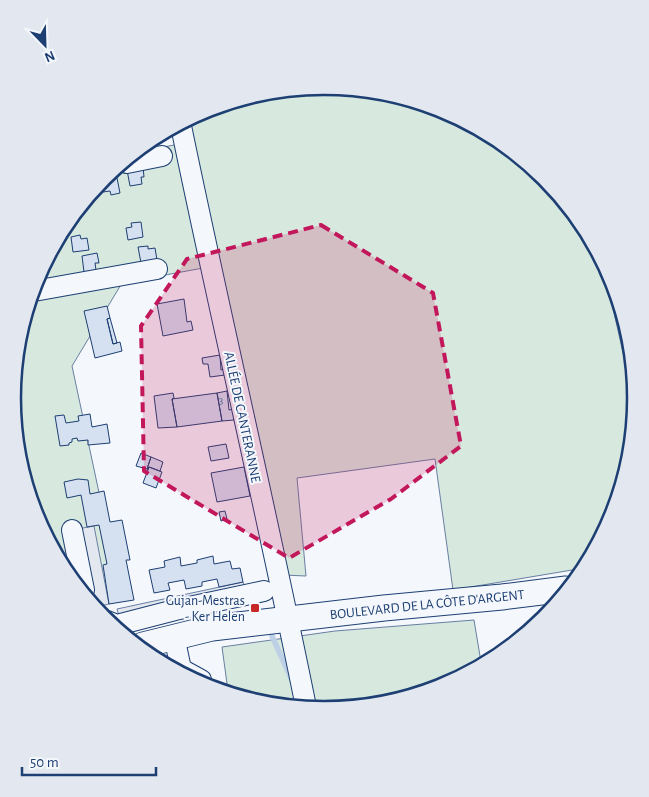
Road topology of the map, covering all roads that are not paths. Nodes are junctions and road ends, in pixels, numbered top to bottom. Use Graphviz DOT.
graph roads {
  1 [pos="182,131"];
  2 [pos="162,156"];
  3 [pos="136,161"];
  4 [pos="157,269"];
  5 [pos="41,290"];
  6 [pos="72,530"];
  7 [pos="82,580"];
  8 [pos="560,589"];
  9 [pos="264,591"];
  10 [pos="288,618"];
  11 [pos="122,623"];
  12 [pos="174,636"];
  13 [pos="147,644"];
  14 [pos="180,665"];
  15 [pos="305,701"];
  1 -- 10 [label="street, ALLÉE DE CANTERANNE"];
  2 -- 3 [label="street"];
  4 -- 5 [label="street"];
  6 -- 7 [label="street"];
  8 -- 10 [label="main road, BOULEVARD DE LA CÔTE D'ARGENT"];
  9 -- 11 [label="street"];
  10 -- 12 [label="main road, BOULEVARD DE LA CÔTE D'ARGENT"];
  10 -- 15 [label="street, ALLÉE DE CANTERANNE"];
  12 -- 13 [label="main road, BOULEVARD DE LA CÔTE D'ARGENT"];
  12 -- 14 [label="street"];
}
